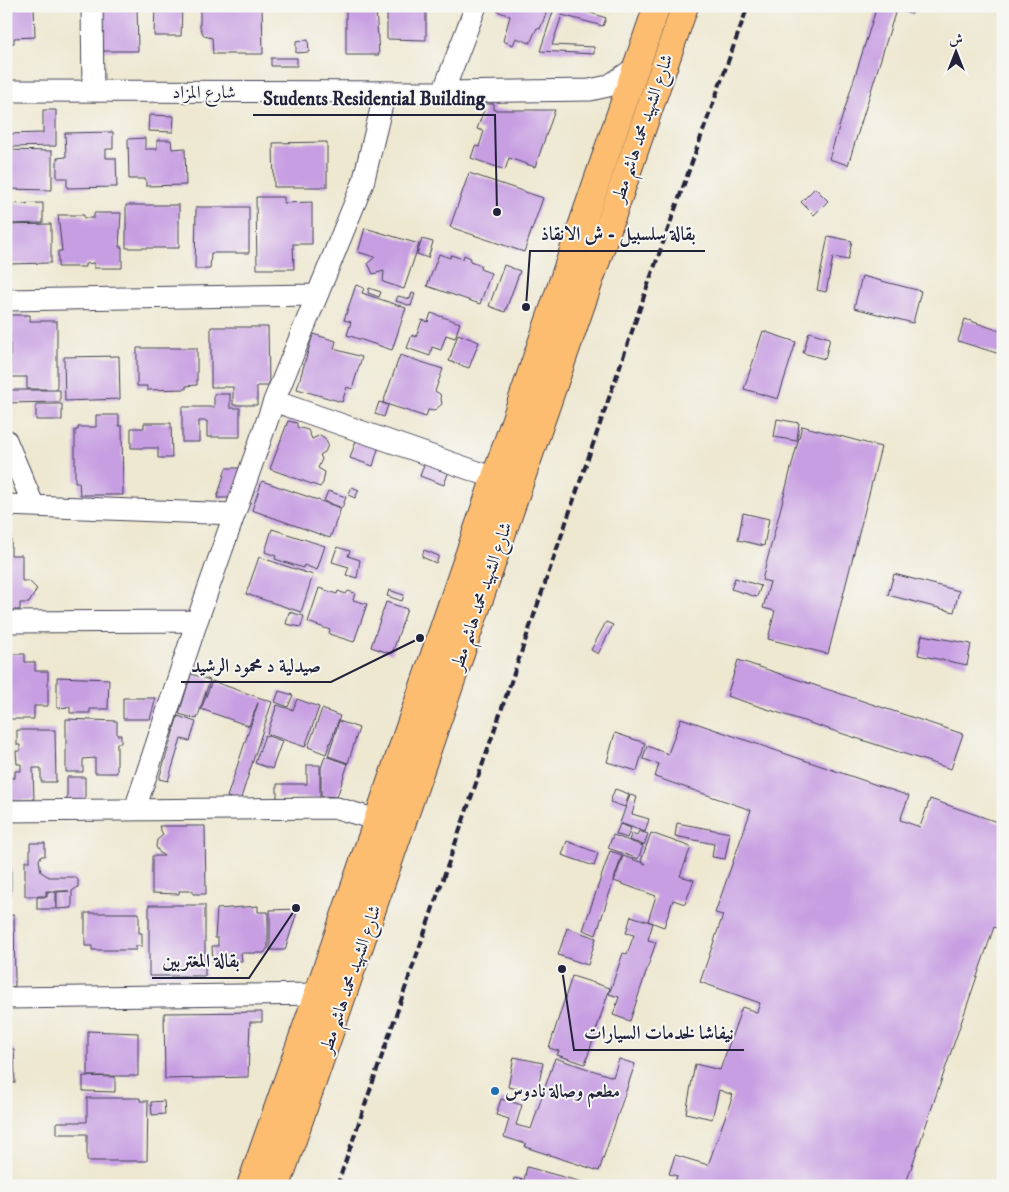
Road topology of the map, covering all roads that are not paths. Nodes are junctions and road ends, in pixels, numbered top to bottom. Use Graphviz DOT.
graph roads {
  1 [pos="92,6"];
  2 [pos="476,6"];
  3 [pos="657,6"];
  4 [pos="684,6"];
  5 [pos="635,68"];
  6 [pos="6,91"];
  7 [pos="93,91"];
  8 [pos="385,92"];
  9 [pos="444,92"];
  10 [pos="573,244"];
  11 [pos="599,254"];
  12 [pos="316,295"];
  13 [pos="6,300"];
  14 [pos="274,401"];
  15 [pos="6,440"];
  16 [pos="495,478"];
  17 [pos="32,504"];
  18 [pos="6,505"];
  19 [pos="234,514"];
  20 [pos="197,621"];
  21 [pos="6,622"];
  22 [pos="134,809"];
  23 [pos="6,812"];
  24 [pos="377,820"];
  25 [pos="318,994"];
  26 [pos="6,998"];
  27 [pos="250,1186"];
  28 [pos="277,1186"];
  1 -- 7 [label="street"];
  2 -- 9 [label="street"];
  3 -- 5 [label="main road, شارع الشهيد محمد هاشم مطر"];
  4 -- 11 [label="main road, شارع الشهيد محمد هاشم مطر"];
  5 -- 9 [label="street, شارع المزاد"];
  5 -- 10 [label="main road, شارع الشهيد محمد هاشم مطر"];
  6 -- 7 [label="street, شارع المزاد"];
  7 -- 8 [label="street, شارع المزاد"];
  8 -- 9 [label="street, شارع المزاد"];
  8 -- 12 [label="street"];
  10 -- 11 [label="main road"];
  10 -- 16 [label="main road, شارع الشهيد محمد هاشم مطر"];
  11 -- 28 [label="main road, شارع الشهيد محمد هاشم مطر"];
  12 -- 13 [label="street"];
  12 -- 14 [label="street"];
  14 -- 16 [label="street"];
  14 -- 19 [label="street"];
  15 -- 17 [label="street"];
  16 -- 24 [label="main road, شارع الشهيد محمد هاشم مطر"];
  17 -- 18 [label="street"];
  17 -- 19 [label="street"];
  19 -- 20 [label="street"];
  20 -- 21 [label="street"];
  20 -- 22 [label="street"];
  22 -- 23 [label="street"];
  22 -- 24 [label="street"];
  24 -- 25 [label="main road, شارع الشهيد محمد هاشم مطر"];
  25 -- 26 [label="street"];
  25 -- 27 [label="main road, شارع الشهيد محمد هاشم مطر"];
}
